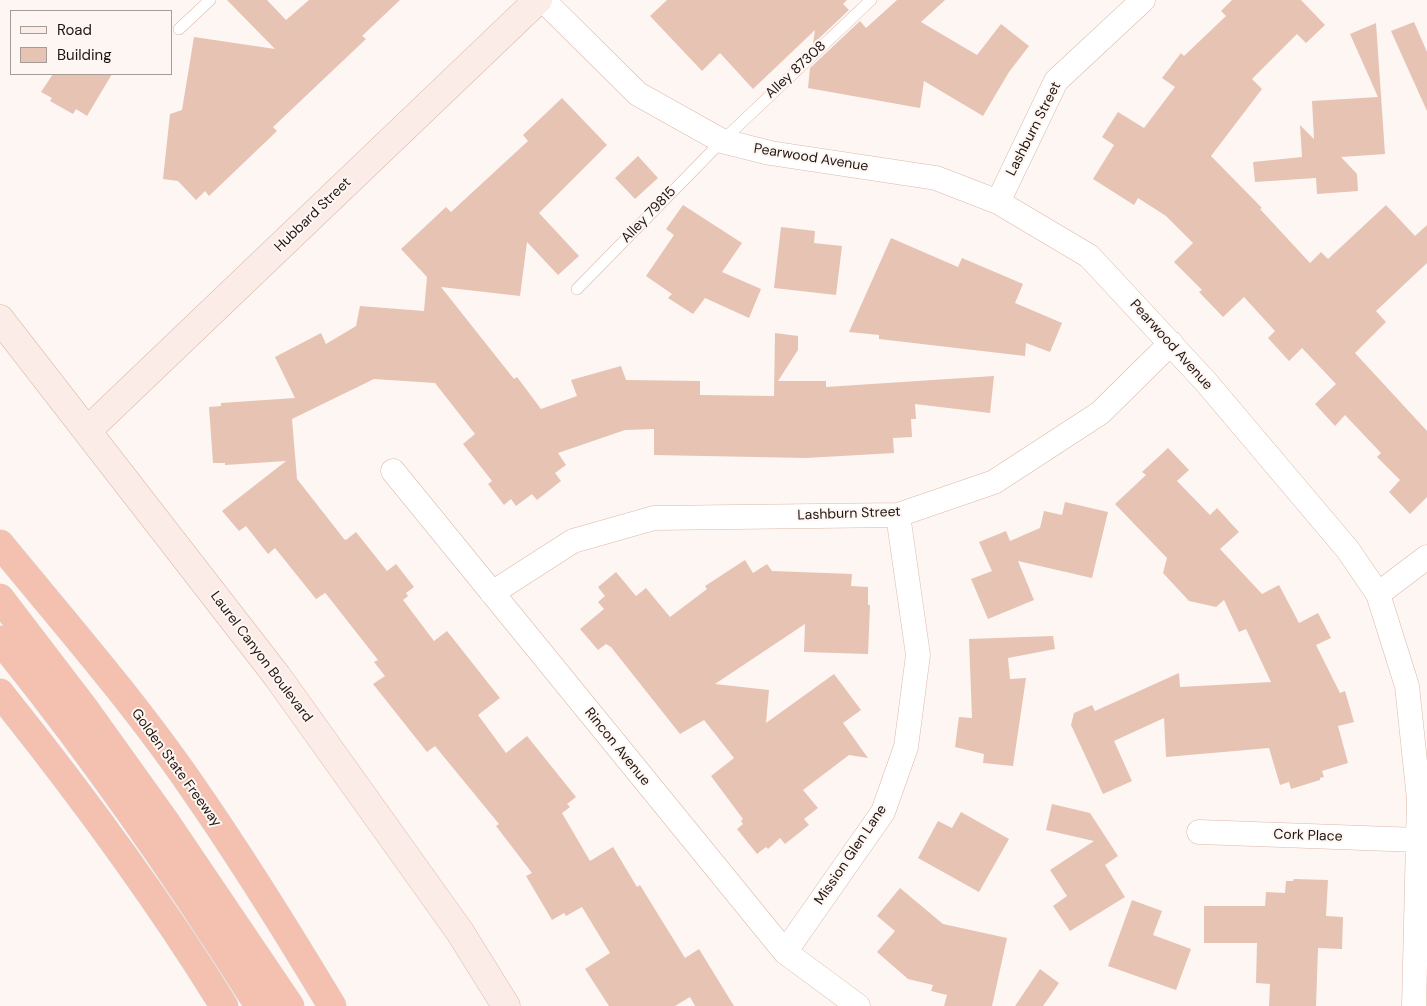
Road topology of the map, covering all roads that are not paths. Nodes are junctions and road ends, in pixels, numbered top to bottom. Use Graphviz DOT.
graph roads {
  1 [pos="210,0"];
  2 [pos="538,0"];
  3 [pos="543,0"];
  4 [pos="871,0"];
  5 [pos="1143,0"];
  6 [pos="179,29"];
  7 [pos="722,141"];
  8 [pos="998,202"];
  9 [pos="577,289"];
  10 [pos="0,319"];
  11 [pos="1171,343"];
  12 [pos="87,431"];
  13 [pos="393,471"];
  14 [pos="898,515"];
  15 [pos="0,544"];
  16 [pos="1427,557"];
  17 [pos="492,594"];
  18 [pos="1378,594"];
  19 [pos="0,598"];
  20 [pos="0,640"];
  21 [pos="0,693"];
  22 [pos="1199,832"];
  23 [pos="1418,840"];
  24 [pos="785,952"];
  25 [pos="224,1006"];
  26 [pos="259,1006"];
  27 [pos="290,1006"];
  28 [pos="332,1006"];
  29 [pos="506,1006"];
  30 [pos="858,1006"];
  31 [pos="1414,1006"];
  1 -- 6 [label="lane"];
  2 -- 12 [label="main road, Hubbard Street"];
  3 -- 7 [label="street, Pearwood Avenue"];
  4 -- 7 [label="lane, Alley 87308"];
  5 -- 8 [label="street, Lashburn Street"];
  7 -- 8 [label="street, Pearwood Avenue"];
  7 -- 9 [label="lane, Alley 79815"];
  8 -- 11 [label="street, Pearwood Avenue"];
  10 -- 12 [label="main road, Laurel Canyon Boulevard"];
  11 -- 14 [label="street, Lashburn Street"];
  11 -- 18 [label="street, Pearwood Avenue"];
  12 -- 29 [label="main road, Laurel Canyon Boulevard"];
  13 -- 17 [label="street, Rincon Avenue"];
  14 -- 17 [label="street, Lashburn Street"];
  14 -- 24 [label="street, Mission Glen Lane"];
  15 -- 28 [label="highway, Golden State Freeway"];
  16 -- 18 [label="street"];
  17 -- 24 [label="street, Rincon Avenue"];
  18 -- 23 [label="street, Pearwood Avenue"];
  19 -- 27 [label="highway"];
  20 -- 26 [label="highway"];
  21 -- 25 [label="highway"];
  22 -- 23 [label="street, Cork Place"];
  23 -- 31 [label="street, Pearwood Avenue"];
  24 -- 30 [label="street, Rincon Avenue"];
}
